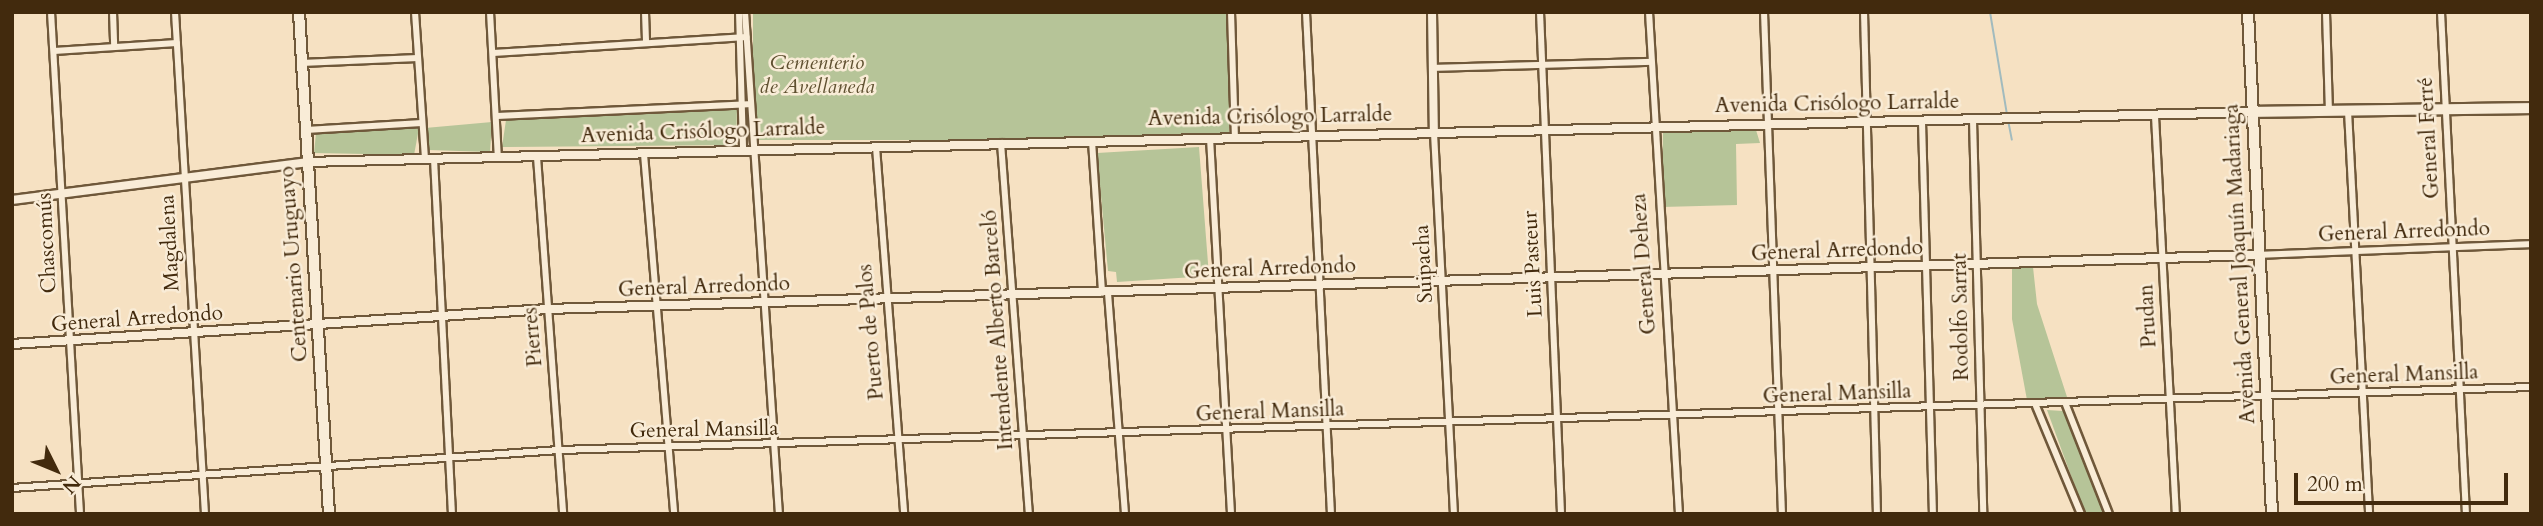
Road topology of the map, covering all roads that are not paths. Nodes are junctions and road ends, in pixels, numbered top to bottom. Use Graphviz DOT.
graph roads {
  1 [pos="51,12"];
  2 [pos="113,12"];
  3 [pos="175,12"];
  4 [pos="299,12"];
  5 [pos="415,12"];
  6 [pos="490,12"];
  7 [pos="645,12"];
  8 [pos="739,12"];
  9 [pos="745,12"];
  10 [pos="1231,12"];
  11 [pos="1306,12"];
  12 [pos="1432,12"];
  13 [pos="1540,12"];
  14 [pos="1649,12"];
  15 [pos="1764,12"];
  16 [pos="1864,12"];
  17 [pos="2248,12"];
  18 [pos="2326,12"];
  19 [pos="2441,12"];
  20 [pos="743,37"];
  21 [pos="646,42"];
  22 [pos="177,43"];
  23 [pos="114,46"];
  24 [pos="54,51"];
  25 [pos="492,53"];
  26 [pos="418,58"];
  27 [pos="1651,62"];
  28 [pos="302,63"];
  29 [pos="1542,65"];
  30 [pos="1433,68"];
  31 [pos="745,103"];
  32 [pos="2531,108"];
  33 [pos="2446,110"];
  34 [pos="2329,111"];
  35 [pos="2348,111"];
  36 [pos="2251,113"];
  37 [pos="497,116"];
  38 [pos="2155,116"];
  39 [pos="1973,120"];
  40 [pos="1922,122"];
  41 [pos="422,123"];
  42 [pos="1868,123"];
  43 [pos="1766,125"];
  44 [pos="1654,126"];
  45 [pos="1544,129"];
  46 [pos="306,130"];
  47 [pos="1434,133"];
  48 [pos="1310,135"];
  49 [pos="1235,137"];
  50 [pos="1210,138"];
  51 [pos="1092,141"];
  52 [pos="1002,143"];
  53 [pos="876,147"];
  54 [pos="746,150"];
  55 [pos="644,154"];
  56 [pos="537,157"];
  57 [pos="498,158"];
  58 [pos="429,159"];
  59 [pos="307,162"];
  60 [pos="184,179"];
  61 [pos="62,195"];
  62 [pos="12,200"];
  63 [pos="2531,244"];
  64 [pos="2452,247"];
  65 [pos="2356,252"];
  66 [pos="2259,255"];
  67 [pos="2162,258"];
  68 [pos="1926,265"];
  69 [pos="1978,265"];
  70 [pos="1871,267"];
  71 [pos="1772,270"];
  72 [pos="1662,274"];
  73 [pos="1551,278"];
  74 [pos="1443,281"];
  75 [pos="1317,285"];
  76 [pos="1218,289"];
  77 [pos="1105,293"];
  78 [pos="1012,295"];
  79 [pos="885,299"];
  80 [pos="762,303"];
  81 [pos="656,305"];
  82 [pos="548,309"];
  83 [pos="442,316"];
  84 [pos="317,326"];
  85 [pos="193,332"];
  86 [pos="70,341"];
  87 [pos="12,344"];
  88 [pos="2531,387"];
  89 [pos="2460,390"];
  90 [pos="2363,395"];
  91 [pos="2266,398"];
  92 [pos="2171,401"];
  93 [pos="2066,405"];
  94 [pos="2036,406"];
  95 [pos="1980,408"];
  96 [pos="1931,409"];
  97 [pos="1875,410"];
  98 [pos="1777,414"];
  99 [pos="1672,415"];
  100 [pos="1558,420"];
  101 [pos="1450,423"];
  102 [pos="1326,428"];
  103 [pos="1227,431"];
  104 [pos="1119,435"];
  105 [pos="1023,438"];
  106 [pos="898,443"];
  107 [pos="773,446"];
  108 [pos="668,448"];
  109 [pos="560,450"];
  110 [pos="449,458"];
  111 [pos="326,468"];
  112 [pos="203,477"];
  113 [pos="78,484"];
  114 [pos="12,488"];
  115 [pos="80,514"];
  116 [pos="205,514"];
  117 [pos="329,514"];
  118 [pos="452,514"];
  119 [pos="563,514"];
  120 [pos="674,514"];
  121 [pos="779,514"];
  122 [pos="904,514"];
  123 [pos="1029,514"];
  124 [pos="1125,514"];
  125 [pos="1231,514"];
  126 [pos="1331,514"];
  127 [pos="1454,514"];
  128 [pos="1561,514"];
  129 [pos="1679,514"];
  130 [pos="1782,514"];
  131 [pos="1877,514"];
  132 [pos="1933,514"];
  133 [pos="1983,514"];
  134 [pos="2081,514"];
  135 [pos="2109,514"];
  136 [pos="2175,514"];
  137 [pos="2272,514"];
  138 [pos="2369,514"];
  139 [pos="2466,514"];
  1 -- 24 [label="street, Chascomús"];
  2 -- 23 [label="street"];
  3 -- 22 [label="street, Magdalena"];
  4 -- 28 [label="main road, Centenario Uruguayo"];
  5 -- 26 [label="street"];
  6 -- 25 [label="street"];
  7 -- 21 [label="street"];
  8 -- 20 [label="street"];
  9 -- 20 [label="street"];
  10 -- 49 [label="street"];
  11 -- 48 [label="street"];
  12 -- 30 [label="street, Suipacha"];
  13 -- 29 [label="street, Luis Pasteur"];
  14 -- 27 [label="street, General Deheza"];
  15 -- 43 [label="street"];
  16 -- 42 [label="street"];
  17 -- 36 [label="main road, Avenida General Joaquín Madariaga"];
  18 -- 34 [label="street"];
  19 -- 33 [label="street, General Ferré"];
  20 -- 21 [label="street"];
  20 -- 31 [label="street"];
  21 -- 25 [label="street"];
  22 -- 23 [label="street"];
  22 -- 60 [label="street, Magdalena"];
  23 -- 24 [label="street"];
  24 -- 61 [label="street, Chascomús"];
  25 -- 37 [label="street"];
  26 -- 28 [label="street"];
  26 -- 41 [label="street"];
  27 -- 29 [label="street"];
  27 -- 44 [label="street, General Deheza"];
  28 -- 46 [label="main road, Centenario Uruguayo"];
  29 -- 30 [label="street"];
  29 -- 45 [label="street, Luis Pasteur"];
  30 -- 47 [label="street, Suipacha"];
  31 -- 37 [label="street"];
  31 -- 54 [label="street"];
  32 -- 33 [label="main road, Avenida Crisólogo Larralde"];
  33 -- 35 [label="main road, Avenida Crisólogo Larralde"];
  33 -- 64 [label="street, General Ferré"];
  34 -- 35 [label="main road, Avenida Crisólogo Larralde"];
  34 -- 36 [label="main road, Avenida Crisólogo Larralde"];
  35 -- 65 [label="street"];
  36 -- 38 [label="street, Avenida Crisólogo Larralde"];
  36 -- 66 [label="main road, Avenida General Joaquín Madariaga"];
  37 -- 57 [label="street"];
  38 -- 39 [label="street, Avenida Crisólogo Larralde"];
  38 -- 67 [label="street, Prudan"];
  39 -- 40 [label="street, Avenida Crisólogo Larralde"];
  39 -- 69 [label="street, Rodolfo Sarrat"];
  40 -- 42 [label="street, Avenida Crisólogo Larralde"];
  40 -- 68 [label="street"];
  41 -- 46 [label="street"];
  41 -- 58 [label="street"];
  42 -- 43 [label="street, Avenida Crisólogo Larralde"];
  42 -- 70 [label="street"];
  43 -- 44 [label="street, Avenida Crisólogo Larralde"];
  43 -- 71 [label="street"];
  44 -- 45 [label="street, Avenida Crisólogo Larralde"];
  44 -- 72 [label="street, General Deheza"];
  45 -- 47 [label="street, Avenida Crisólogo Larralde"];
  45 -- 73 [label="street, Luis Pasteur"];
  46 -- 59 [label="main road, Centenario Uruguayo"];
  47 -- 48 [label="street, Avenida Crisólogo Larralde"];
  47 -- 74 [label="street, Suipacha"];
  48 -- 49 [label="street, Avenida Crisólogo Larralde"];
  48 -- 75 [label="street"];
  49 -- 50 [label="street, Avenida Crisólogo Larralde"];
  50 -- 51 [label="street, Avenida Crisólogo Larralde"];
  50 -- 76 [label="street"];
  51 -- 52 [label="street, Avenida Crisólogo Larralde"];
  51 -- 77 [label="street"];
  52 -- 53 [label="street, Avenida Crisólogo Larralde"];
  52 -- 78 [label="street, Intendente Alberto Barceló"];
  53 -- 54 [label="street, Avenida Crisólogo Larralde"];
  53 -- 79 [label="street, Puerto de Palos"];
  54 -- 55 [label="street, Avenida Crisólogo Larralde"];
  54 -- 80 [label="street"];
  55 -- 56 [label="street, Avenida Crisólogo Larralde"];
  55 -- 81 [label="street"];
  56 -- 57 [label="street, Avenida Crisólogo Larralde"];
  56 -- 82 [label="street, Pierres"];
  57 -- 58 [label="street, Avenida Crisólogo Larralde"];
  58 -- 59 [label="street, Avenida Crisólogo Larralde"];
  58 -- 83 [label="street"];
  59 -- 60 [label="street, Avenida Crisólogo Larralde"];
  59 -- 84 [label="main road, Centenario Uruguayo"];
  60 -- 61 [label="street, Avenida Crisólogo Larralde"];
  60 -- 85 [label="street, Magdalena"];
  61 -- 62 [label="street, Avenida Crisólogo Larralde"];
  61 -- 86 [label="street, Chascomús"];
  63 -- 64 [label="street, General Arredondo"];
  64 -- 65 [label="street, General Arredondo"];
  64 -- 89 [label="street, General Ferré"];
  65 -- 66 [label="street, General Arredondo"];
  65 -- 90 [label="street"];
  66 -- 67 [label="street, General Arredondo"];
  66 -- 91 [label="main road, Avenida General Joaquín Madariaga"];
  67 -- 69 [label="street, General Arredondo"];
  67 -- 92 [label="street, Prudan"];
  68 -- 69 [label="street, General Arredondo"];
  68 -- 70 [label="street, General Arredondo"];
  68 -- 96 [label="street"];
  69 -- 95 [label="street, Rodolfo Sarrat"];
  70 -- 71 [label="street, General Arredondo"];
  70 -- 97 [label="street"];
  71 -- 72 [label="street, General Arredondo"];
  71 -- 98 [label="street"];
  72 -- 73 [label="street, General Arredondo"];
  72 -- 99 [label="street, General Deheza"];
  73 -- 74 [label="street, General Arredondo"];
  73 -- 100 [label="street, Luis Pasteur"];
  74 -- 75 [label="street, General Arredondo"];
  74 -- 101 [label="street, Suipacha"];
  75 -- 76 [label="street, General Arredondo"];
  75 -- 102 [label="street"];
  76 -- 77 [label="street, General Arredondo"];
  76 -- 103 [label="street"];
  77 -- 78 [label="street, General Arredondo"];
  77 -- 104 [label="street"];
  78 -- 79 [label="street, General Arredondo"];
  78 -- 105 [label="street, Intendente Alberto Barceló"];
  79 -- 80 [label="street, General Arredondo"];
  79 -- 106 [label="street, Puerto de Palos"];
  80 -- 81 [label="street, General Arredondo"];
  80 -- 107 [label="street"];
  81 -- 82 [label="street, General Arredondo"];
  81 -- 108 [label="street"];
  82 -- 83 [label="street, General Arredondo"];
  82 -- 109 [label="street, Pierres"];
  83 -- 84 [label="street, General Arredondo"];
  83 -- 110 [label="street"];
  84 -- 85 [label="street, General Arredondo"];
  84 -- 111 [label="main road, Centenario Uruguayo"];
  85 -- 86 [label="street, General Arredondo"];
  85 -- 112 [label="street, Magdalena"];
  86 -- 87 [label="street, General Arredondo"];
  86 -- 113 [label="street, Chascomús"];
  88 -- 89 [label="street, General Mansilla"];
  89 -- 90 [label="street, General Mansilla"];
  89 -- 139 [label="street, General Ferré"];
  90 -- 91 [label="street, General Mansilla"];
  90 -- 138 [label="street"];
  91 -- 92 [label="street, General Mansilla"];
  91 -- 137 [label="main road, Avenida General Joaquín Madariaga"];
  92 -- 93 [label="street, General Mansilla"];
  92 -- 136 [label="street, Prudan"];
  93 -- 94 [label="street, General Mansilla"];
  93 -- 135 [label="street"];
  94 -- 95 [label="street, General Mansilla"];
  94 -- 134 [label="street"];
  95 -- 96 [label="street, General Mansilla"];
  95 -- 133 [label="street, Rodolfo Sarrat"];
  96 -- 97 [label="street, General Mansilla"];
  96 -- 132 [label="street"];
  97 -- 98 [label="street, General Mansilla"];
  97 -- 131 [label="street"];
  98 -- 99 [label="street, General Mansilla"];
  98 -- 130 [label="street"];
  99 -- 100 [label="street, General Mansilla"];
  99 -- 129 [label="street, General Deheza"];
  100 -- 101 [label="street, General Mansilla"];
  100 -- 128 [label="street, Luis Pasteur"];
  101 -- 102 [label="street, General Mansilla"];
  101 -- 127 [label="street, Suipacha"];
  102 -- 103 [label="street, General Mansilla"];
  102 -- 126 [label="street"];
  103 -- 104 [label="street, General Mansilla"];
  103 -- 125 [label="street"];
  104 -- 105 [label="street, General Mansilla"];
  104 -- 124 [label="street"];
  105 -- 106 [label="street, General Mansilla"];
  105 -- 123 [label="street, Intendente Alberto Barceló"];
  106 -- 107 [label="street, General Mansilla"];
  106 -- 122 [label="street, Puerto de Palos"];
  107 -- 108 [label="street, General Mansilla"];
  107 -- 121 [label="street"];
  108 -- 109 [label="street, General Mansilla"];
  108 -- 120 [label="street"];
  109 -- 110 [label="street, General Mansilla"];
  109 -- 119 [label="street, Pierres"];
  110 -- 111 [label="street, General Mansilla"];
  110 -- 118 [label="street"];
  111 -- 112 [label="street, General Mansilla"];
  111 -- 117 [label="main road, Centenario Uruguayo"];
  112 -- 113 [label="street, General Mansilla"];
  112 -- 116 [label="street, Magdalena"];
  113 -- 114 [label="street, General Mansilla"];
  113 -- 115 [label="street, Chascomús"];
}
